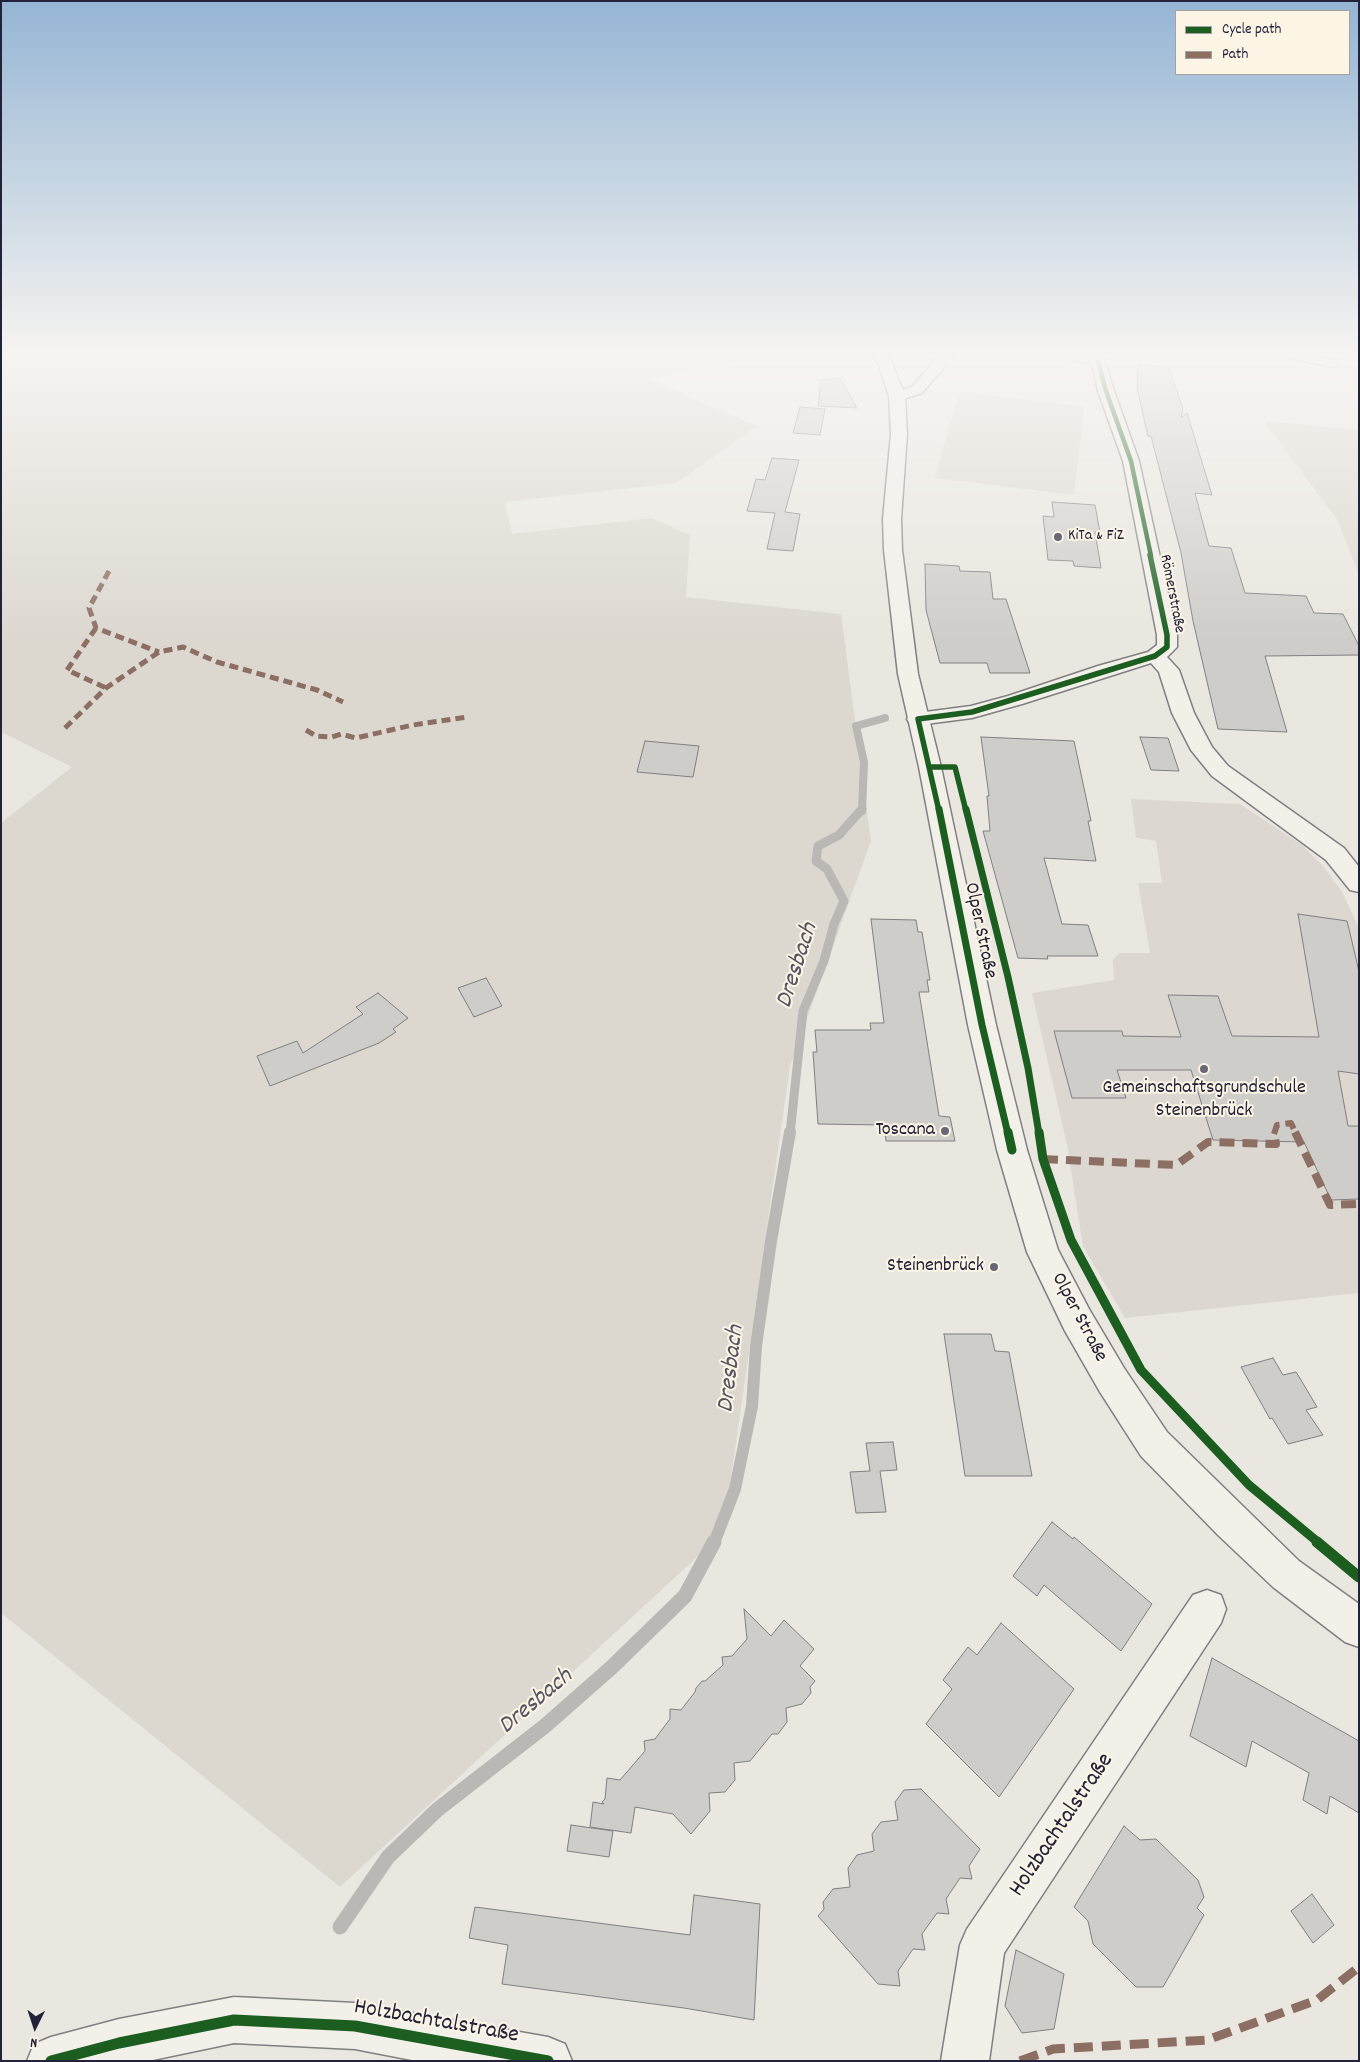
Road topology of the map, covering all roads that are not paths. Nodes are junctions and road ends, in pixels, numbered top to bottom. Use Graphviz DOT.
graph roads {
  1 [pos="898,451"];
  2 [pos="1128,451"];
  3 [pos="1156,656"];
  4 [pos="918,718"];
  5 [pos="1359,884"];
  6 [pos="1207,1609"];
  7 [pos="1359,1628"];
  8 [pos="51,2061"];
  9 [pos="548,2061"];
  10 [pos="965,2061"];
  1 -- 4 [label="street, Olper Straße"];
  2 -- 3 [label="street, Römerstraße"];
  3 -- 4 [label="street, Römerstraße"];
  3 -- 5 [label="street, Römerstraße"];
  4 -- 7 [label="street, Olper Straße"];
  6 -- 10 [label="street, Holzbachtalstraße"];
  8 -- 9 [label="street, Holzbachtalstraße"];
}
